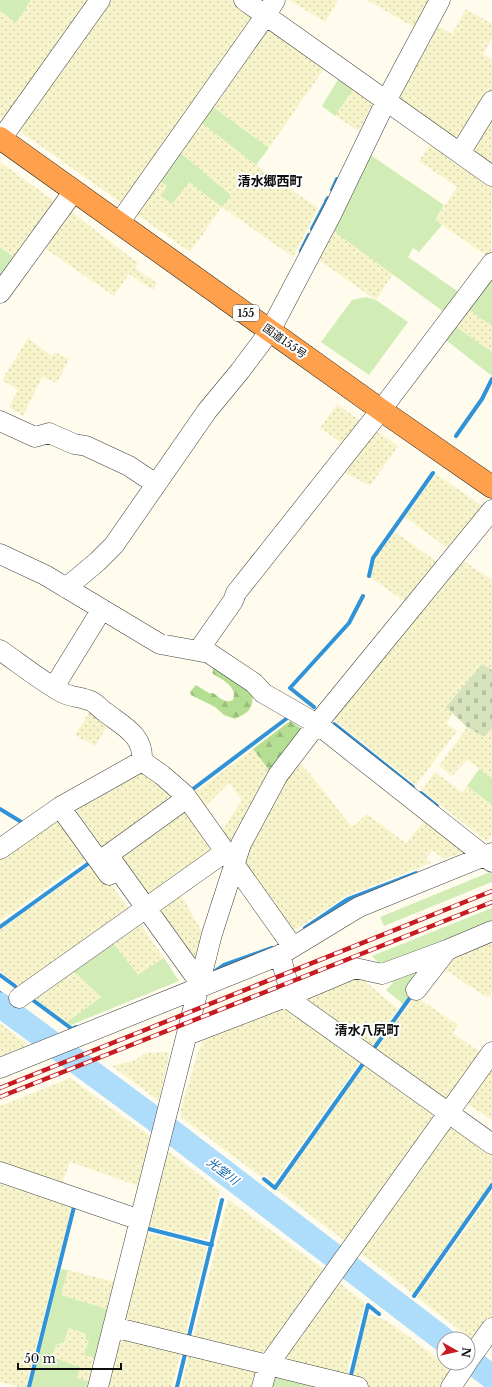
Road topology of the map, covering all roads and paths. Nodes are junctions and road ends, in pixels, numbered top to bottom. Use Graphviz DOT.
graph roads {
  1 [pos="100,0"];
  2 [pos="244,0"];
  3 [pos="440,0"];
  4 [pos="270,8"];
  5 [pos="386,101"];
  6 [pos="492,101"];
  7 [pos="1,139"];
  8 [pos="460,153"];
  9 [pos="492,176"];
  10 [pos="74,191"];
  11 [pos="119,223"];
  12 [pos="492,263"];
  13 [pos="0,293"];
  14 [pos="270,331"];
  15 [pos="381,410"];
  16 [pos="0,421"];
  17 [pos="156,484"];
  18 [pos="492,487"];
  19 [pos="492,510"];
  20 [pos="0,554"];
  21 [pos="66,588"];
  22 [pos="102,609"];
  23 [pos="0,650"];
  24 [pos="198,651"];
  25 [pos="54,687"];
  26 [pos="317,724"];
  27 [pos="142,761"];
  28 [pos="187,798"];
  29 [pos="60,807"];
  30 [pos="0,849"];
  31 [pos="490,853"];
  32 [pos="229,858"];
  33 [pos="142,911"];
  34 [pos="492,931"];
  35 [pos="447,950"];
  36 [pos="286,951"];
  37 [pos="197,987"];
  38 [pos="416,990"];
  39 [pos="288,996"];
  40 [pos="19,998"];
  41 [pos="187,1035"];
  42 [pos="492,1052"];
  43 [pos="0,1068"];
  44 [pos="449,1113"];
  45 [pos="492,1144"];
  46 [pos="0,1172"];
  47 [pos="140,1220"];
  48 [pos="113,1327"];
  49 [pos="492,1328"];
  50 [pos="476,1350"];
  51 [pos="268,1365"];
  52 [pos="461,1371"];
  53 [pos="98,1387"];
  54 [pos="262,1387"];
  55 [pos="358,1387"];
  56 [pos="451,1387"];
  1 -- 7 [label="street"];
  2 -- 4 [label="street"];
  3 -- 5 [label="street"];
  4 -- 5 [label="street"];
  4 -- 11 [label="street"];
  5 -- 8 [label="street"];
  5 -- 14 [label="street"];
  6 -- 8 [label="street"];
  7 -- 10 [label="highway, 国道155号 / 155"];
  8 -- 9 [label="street"];
  10 -- 11 [label="highway, 国道155号 / 155"];
  10 -- 13 [label="street"];
  11 -- 14 [label="highway, 国道155号 / 155"];
  12 -- 15 [label="street"];
  14 -- 15 [label="highway, 国道155号 / 155"];
  14 -- 17 [label="street"];
  15 -- 18 [label="highway, 国道155号 / 155"];
  15 -- 24 [label="street"];
  16 -- 17 [label="street"];
  17 -- 21 [label="street"];
  19 -- 26 [label="street"];
  20 -- 21 [label="street"];
  21 -- 22 [label="street"];
  22 -- 24 [label="street"];
  22 -- 25 [label="street"];
  23 -- 25 [label="street"];
  24 -- 26 [label="street"];
  25 -- 27 [label="street"];
  26 -- 31 [label="street"];
  26 -- 32 [label="street"];
  27 -- 28 [label="street"];
  27 -- 29 [label="street"];
  28 -- 32 [label="street"];
  28 -- 33 [label="street"];
  29 -- 30 [label="street"];
  29 -- 33 [label="street"];
  31 -- 36 [label="street"];
  32 -- 33 [label="street"];
  32 -- 36 [label="street"];
  32 -- 37 [label="street"];
  33 -- 37 [label="street"];
  33 -- 40 [label="street"];
  34 -- 35 [label="street"];
  35 -- 38 [label="street"];
  35 -- 39 [label="street"];
  36 -- 37 [label="street"];
  36 -- 39 [label="street"];
  37 -- 41 [label="street"];
  37 -- 43 [label="street"];
  39 -- 41 [label="street"];
  39 -- 44 [label="street"];
  41 -- 47 [label="street"];
  42 -- 44 [label="street"];
  44 -- 45 [label="street"];
  44 -- 51 [label="street"];
  46 -- 47 [label="street"];
  47 -- 48 [label="street"];
  48 -- 51 [label="street"];
  48 -- 53 [label="street"];
  49 -- 50 [label="street"];
  51 -- 54 [label="street"];
  51 -- 55 [label="street"];
  52 -- 56 [label="street"];
}
